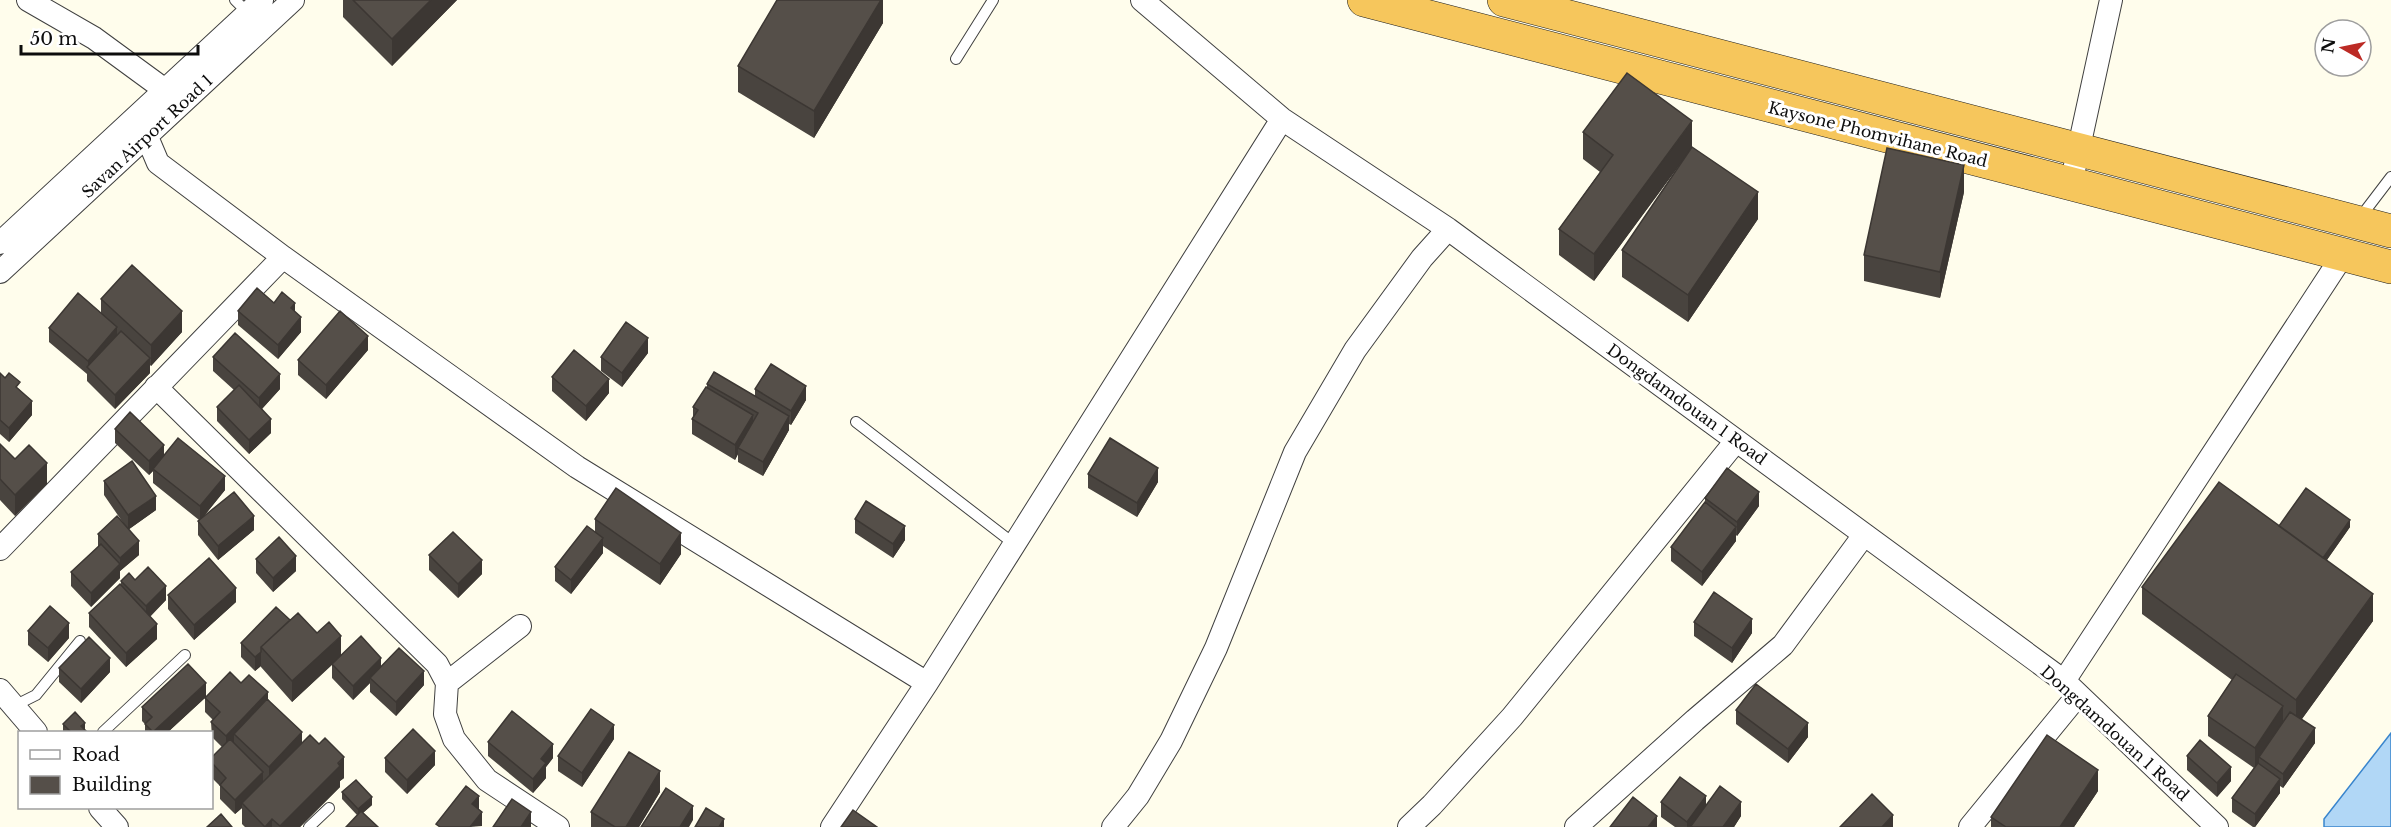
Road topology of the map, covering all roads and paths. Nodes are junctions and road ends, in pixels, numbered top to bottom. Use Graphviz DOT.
graph roads {
  1 [pos="28,0"];
  2 [pos="293,0"];
  3 [pos="993,0"];
  4 [pos="1142,0"];
  5 [pos="1364,0"];
  6 [pos="1504,0"];
  7 [pos="2111,0"];
  8 [pos="252,10"];
  9 [pos="956,59"];
  10 [pos="165,90"];
  11 [pos="1282,119"];
  12 [pos="147,137"];
  13 [pos="2079,150"];
  14 [pos="2391,177"];
  15 [pos="2071,184"];
  16 [pos="2357,222"];
  17 [pos="1448,229"];
  18 [pos="2391,231"];
  19 [pos="0,243"];
  20 [pos="2343,255"];
  21 [pos="283,257"];
  22 [pos="2391,267"];
  23 [pos="0,272"];
  24 [pos="156,387"];
  25 [pos="856,422"];
  26 [pos="1736,441"];
  27 [pos="1864,535"];
  28 [pos="1013,543"];
  29 [pos="0,549"];
  30 [pos="520,626"];
  31 [pos="80,641"];
  32 [pos="185,655"];
  33 [pos="447,683"];
  34 [pos="927,683"];
  35 [pos="2071,688"];
  36 [pos="7,698"];
  37 [pos="35,731"];
  38 [pos="104,731"];
  39 [pos="329,808"];
  40 [pos="102,809"];
  41 [pos="117,827"];
  42 [pos="309,827"];
  43 [pos="558,827"];
  44 [pos="832,827"];
  45 [pos="1113,827"];
  46 [pos="1409,827"];
  47 [pos="1576,827"];
  48 [pos="1970,827"];
  49 [pos="2217,827"];
  1 -- 10 [label="street"];
  2 -- 8 [label="street, Savan Airport Road 1"];
  3 -- 9 [label="lane"];
  4 -- 11 [label="street, Dongdamdouan 1 Road"];
  5 -- 15 [label="highway, Kaysone Phomvihane Road"];
  6 -- 13 [label="highway, Kaysone Phomvihane Road"];
  7 -- 13 [label="street"];
  8 -- 10 [label="street, Savan Airport Road 1"];
  8 -- 12 [label="street, Savan Airport Road 1"];
  10 -- 19 [label="street, Savan Airport Road 1"];
  11 -- 17 [label="street, Dongdamdouan 1 Road"];
  11 -- 28 [label="street"];
  12 -- 21 [label="street"];
  12 -- 23 [label="street, Savan Airport Road 1"];
  13 -- 15 [label="street"];
  13 -- 16 [label="highway, Kaysone Phomvihane Road"];
  14 -- 16 [label="lane"];
  15 -- 20 [label="highway, Kaysone Phomvihane Road"];
  16 -- 18 [label="highway, Kaysone Phomvihane Road"];
  17 -- 26 [label="street, Dongdamdouan 1 Road"];
  17 -- 45 [label="street"];
  20 -- 22 [label="highway, Kaysone Phomvihane Road"];
  20 -- 35 [label="street"];
  21 -- 24 [label="street"];
  21 -- 34 [label="street"];
  24 -- 29 [label="street"];
  24 -- 33 [label="street"];
  25 -- 28 [label="lane"];
  26 -- 27 [label="street, Dongdamdouan 1 Road"];
  26 -- 46 [label="street"];
  27 -- 35 [label="street, Dongdamdouan 1 Road"];
  27 -- 47 [label="street"];
  28 -- 34 [label="street"];
  30 -- 33 [label="street"];
  31 -- 36 [label="lane"];
  32 -- 38 [label="lane"];
  33 -- 43 [label="street"];
  34 -- 44 [label="street"];
  35 -- 48 [label="street"];
  35 -- 49 [label="street, Dongdamdouan 1 Road"];
  36 -- 37 [label="street"];
  39 -- 42 [label="lane"];
  40 -- 41 [label="street"];
}
